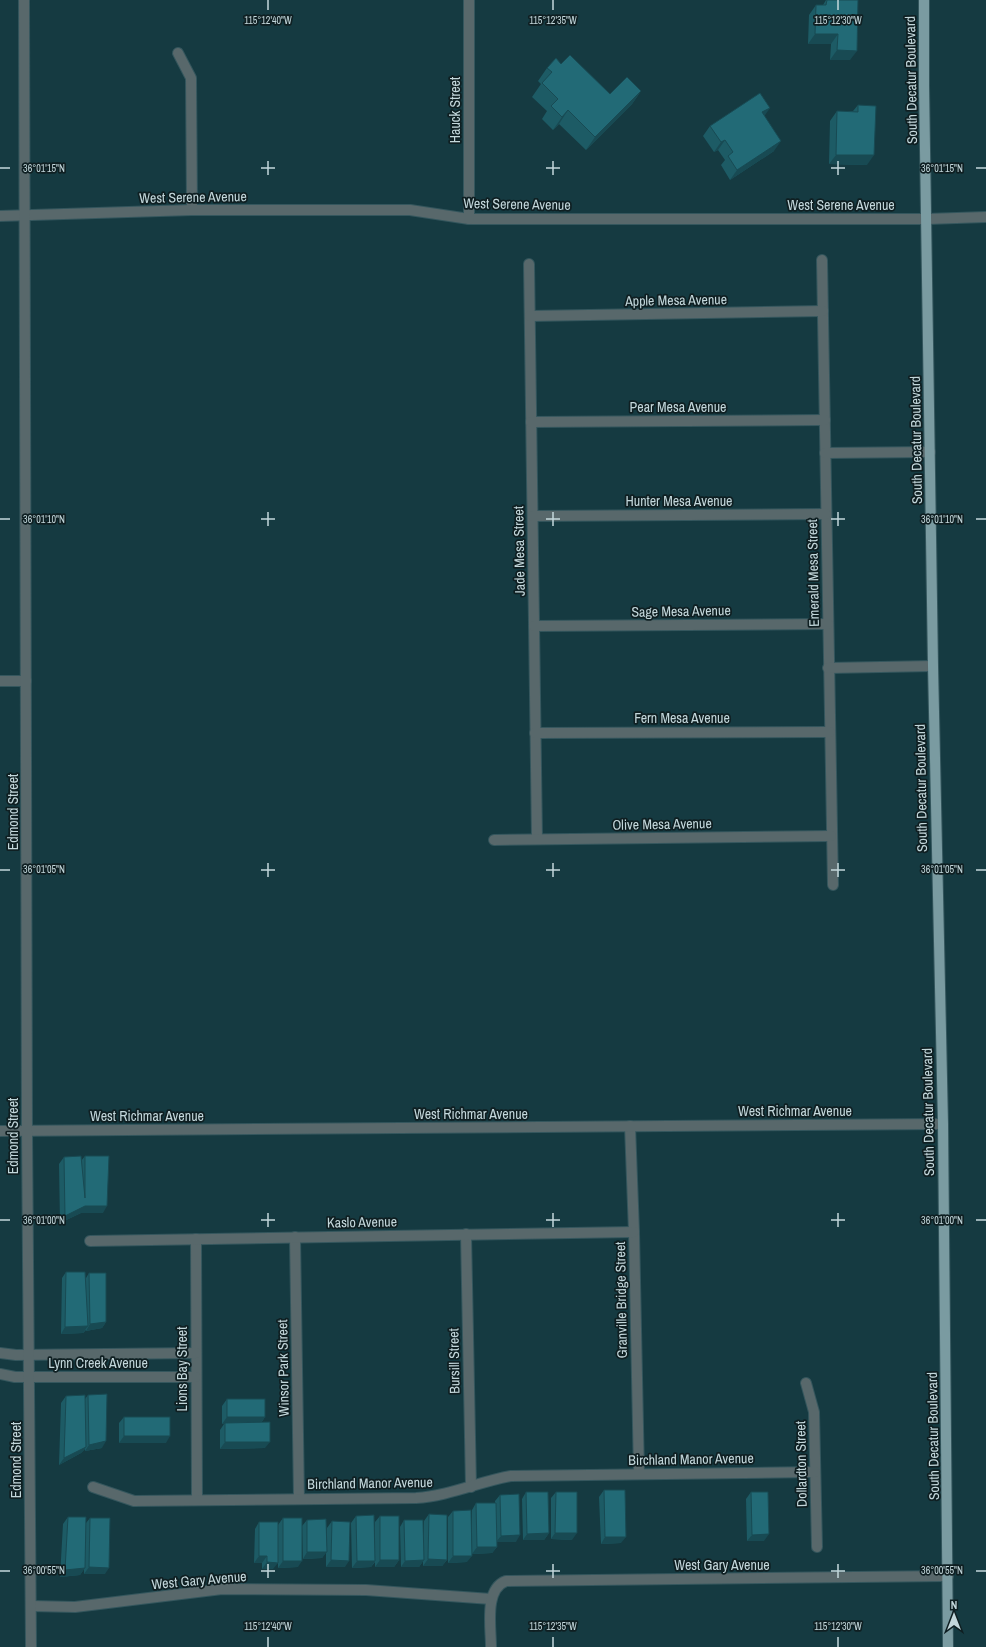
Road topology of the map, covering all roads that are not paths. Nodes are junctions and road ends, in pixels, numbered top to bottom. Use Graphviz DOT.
graph roads {
  1 [pos="24,0"];
  2 [pos="469,0"];
  3 [pos="924,0"];
  4 [pos="178,53"];
  5 [pos="192,210"];
  6 [pos="0,216"];
  7 [pos="26,216"];
  8 [pos="986,217"];
  9 [pos="927,219"];
  10 [pos="469,220"];
  11 [pos="822,260"];
  12 [pos="529,264"];
  13 [pos="823,311"];
  14 [pos="530,316"];
  15 [pos="825,420"];
  16 [pos="531,422"];
  17 [pos="930,452"];
  18 [pos="825,453"];
  19 [pos="826,514"];
  20 [pos="533,516"];
  21 [pos="828,624"];
  22 [pos="534,626"];
  23 [pos="933,666"];
  24 [pos="828,668"];
  25 [pos="0,681"];
  26 [pos="26,681"];
  27 [pos="830,732"];
  28 [pos="535,733"];
  29 [pos="831,836"];
  30 [pos="537,839"];
  31 [pos="494,840"];
  32 [pos="833,885"];
  33 [pos="943,1124"];
  34 [pos="630,1126"];
  35 [pos="0,1131"];
  36 [pos="27,1131"];
  37 [pos="634,1232"];
  38 [pos="466,1234"];
  39 [pos="295,1237"];
  40 [pos="196,1239"];
  41 [pos="90,1241"];
  42 [pos="0,1353"];
  43 [pos="196,1353"];
  44 [pos="29,1355"];
  45 [pos="0,1374"];
  46 [pos="29,1377"];
  47 [pos="196,1377"];
  48 [pos="806,1383"];
  49 [pos="815,1472"];
  50 [pos="639,1474"];
  51 [pos="93,1487"];
  52 [pos="471,1487"];
  53 [pos="299,1499"];
  54 [pos="197,1500"];
  55 [pos="817,1547"];
  56 [pos="948,1576"];
  57 [pos="490,1599"];
  58 [pos="30,1606"];
  59 [pos="31,1647"];
  60 [pos="491,1647"];
  61 [pos="948,1647"];
  1 -- 7 [label="street, Edmond Street"];
  2 -- 10 [label="street, Hauck Street"];
  3 -- 9 [label="main road, South Decatur Boulevard"];
  4 -- 5 [label="street"];
  5 -- 7 [label="street, West Serene Avenue"];
  5 -- 10 [label="street, West Serene Avenue"];
  6 -- 7 [label="street, West Serene Avenue"];
  7 -- 26 [label="street, Edmond Street"];
  8 -- 9 [label="street, West Serene Avenue"];
  9 -- 10 [label="street, West Serene Avenue"];
  9 -- 17 [label="main road, South Decatur Boulevard"];
  11 -- 13 [label="street, Emerald Mesa Street"];
  12 -- 14 [label="street, Jade Mesa Street"];
  13 -- 14 [label="street, Apple Mesa Avenue"];
  13 -- 15 [label="street, Emerald Mesa Street"];
  14 -- 16 [label="street, Jade Mesa Street"];
  15 -- 16 [label="street, Pear Mesa Avenue"];
  15 -- 18 [label="street, Emerald Mesa Street"];
  16 -- 20 [label="street, Jade Mesa Street"];
  17 -- 18 [label="street"];
  17 -- 23 [label="main road, South Decatur Boulevard"];
  18 -- 19 [label="street, Emerald Mesa Street"];
  19 -- 20 [label="street, Hunter Mesa Avenue"];
  19 -- 21 [label="street, Emerald Mesa Street"];
  20 -- 22 [label="street, Jade Mesa Street"];
  21 -- 22 [label="street, Sage Mesa Avenue"];
  21 -- 24 [label="street, Emerald Mesa Street"];
  22 -- 28 [label="street, Jade Mesa Street"];
  23 -- 24 [label="street"];
  23 -- 33 [label="main road, South Decatur Boulevard"];
  24 -- 27 [label="street, Emerald Mesa Street"];
  25 -- 26 [label="street"];
  26 -- 36 [label="street, Edmond Street"];
  27 -- 28 [label="street, Fern Mesa Avenue"];
  27 -- 29 [label="street, Emerald Mesa Street"];
  28 -- 30 [label="street, Jade Mesa Street"];
  29 -- 30 [label="street, Olive Mesa Avenue"];
  29 -- 32 [label="street, Emerald Mesa Street"];
  30 -- 31 [label="street, Olive Mesa Avenue"];
  33 -- 34 [label="street, West Richmar Avenue"];
  33 -- 56 [label="main road, South Decatur Boulevard"];
  34 -- 36 [label="street, West Richmar Avenue"];
  34 -- 37 [label="street, Granville Bridge Street"];
  35 -- 36 [label="street, West Richmar Avenue"];
  36 -- 44 [label="street, Edmond Street"];
  37 -- 38 [label="street, Kaslo Avenue"];
  37 -- 50 [label="street, Granville Bridge Street"];
  38 -- 39 [label="street, Kaslo Avenue"];
  38 -- 52 [label="street, Bursill Street"];
  39 -- 40 [label="street, Kaslo Avenue"];
  39 -- 53 [label="street, Winsor Park Street"];
  40 -- 41 [label="street, Kaslo Avenue"];
  40 -- 43 [label="street, Lions Bay Street"];
  42 -- 44 [label="street, Lynn Creek Avenue"];
  43 -- 44 [label="street, Lynn Creek Avenue"];
  43 -- 47 [label="street, Lions Bay Street"];
  44 -- 46 [label="street, Edmond Street"];
  45 -- 46 [label="street, Lynn Creek Avenue"];
  46 -- 47 [label="street, Lynn Creek Avenue"];
  46 -- 58 [label="street, Edmond Street"];
  47 -- 54 [label="street, Lions Bay Street"];
  48 -- 49 [label="street, Dollardton Street"];
  49 -- 50 [label="street, Birchland Manor Avenue"];
  49 -- 55 [label="street, Dollardton Street"];
  50 -- 52 [label="street, Birchland Manor Avenue"];
  51 -- 54 [label="street, Birchland Manor Avenue"];
  52 -- 53 [label="street, Birchland Manor Avenue"];
  53 -- 54 [label="street, Birchland Manor Avenue"];
  56 -- 57 [label="street, West Gary Avenue"];
  56 -- 61 [label="main road, South Decatur Boulevard"];
  57 -- 58 [label="street, West Gary Avenue"];
  57 -- 60 [label="street"];
  58 -- 59 [label="street, Edmond Street"];
}
